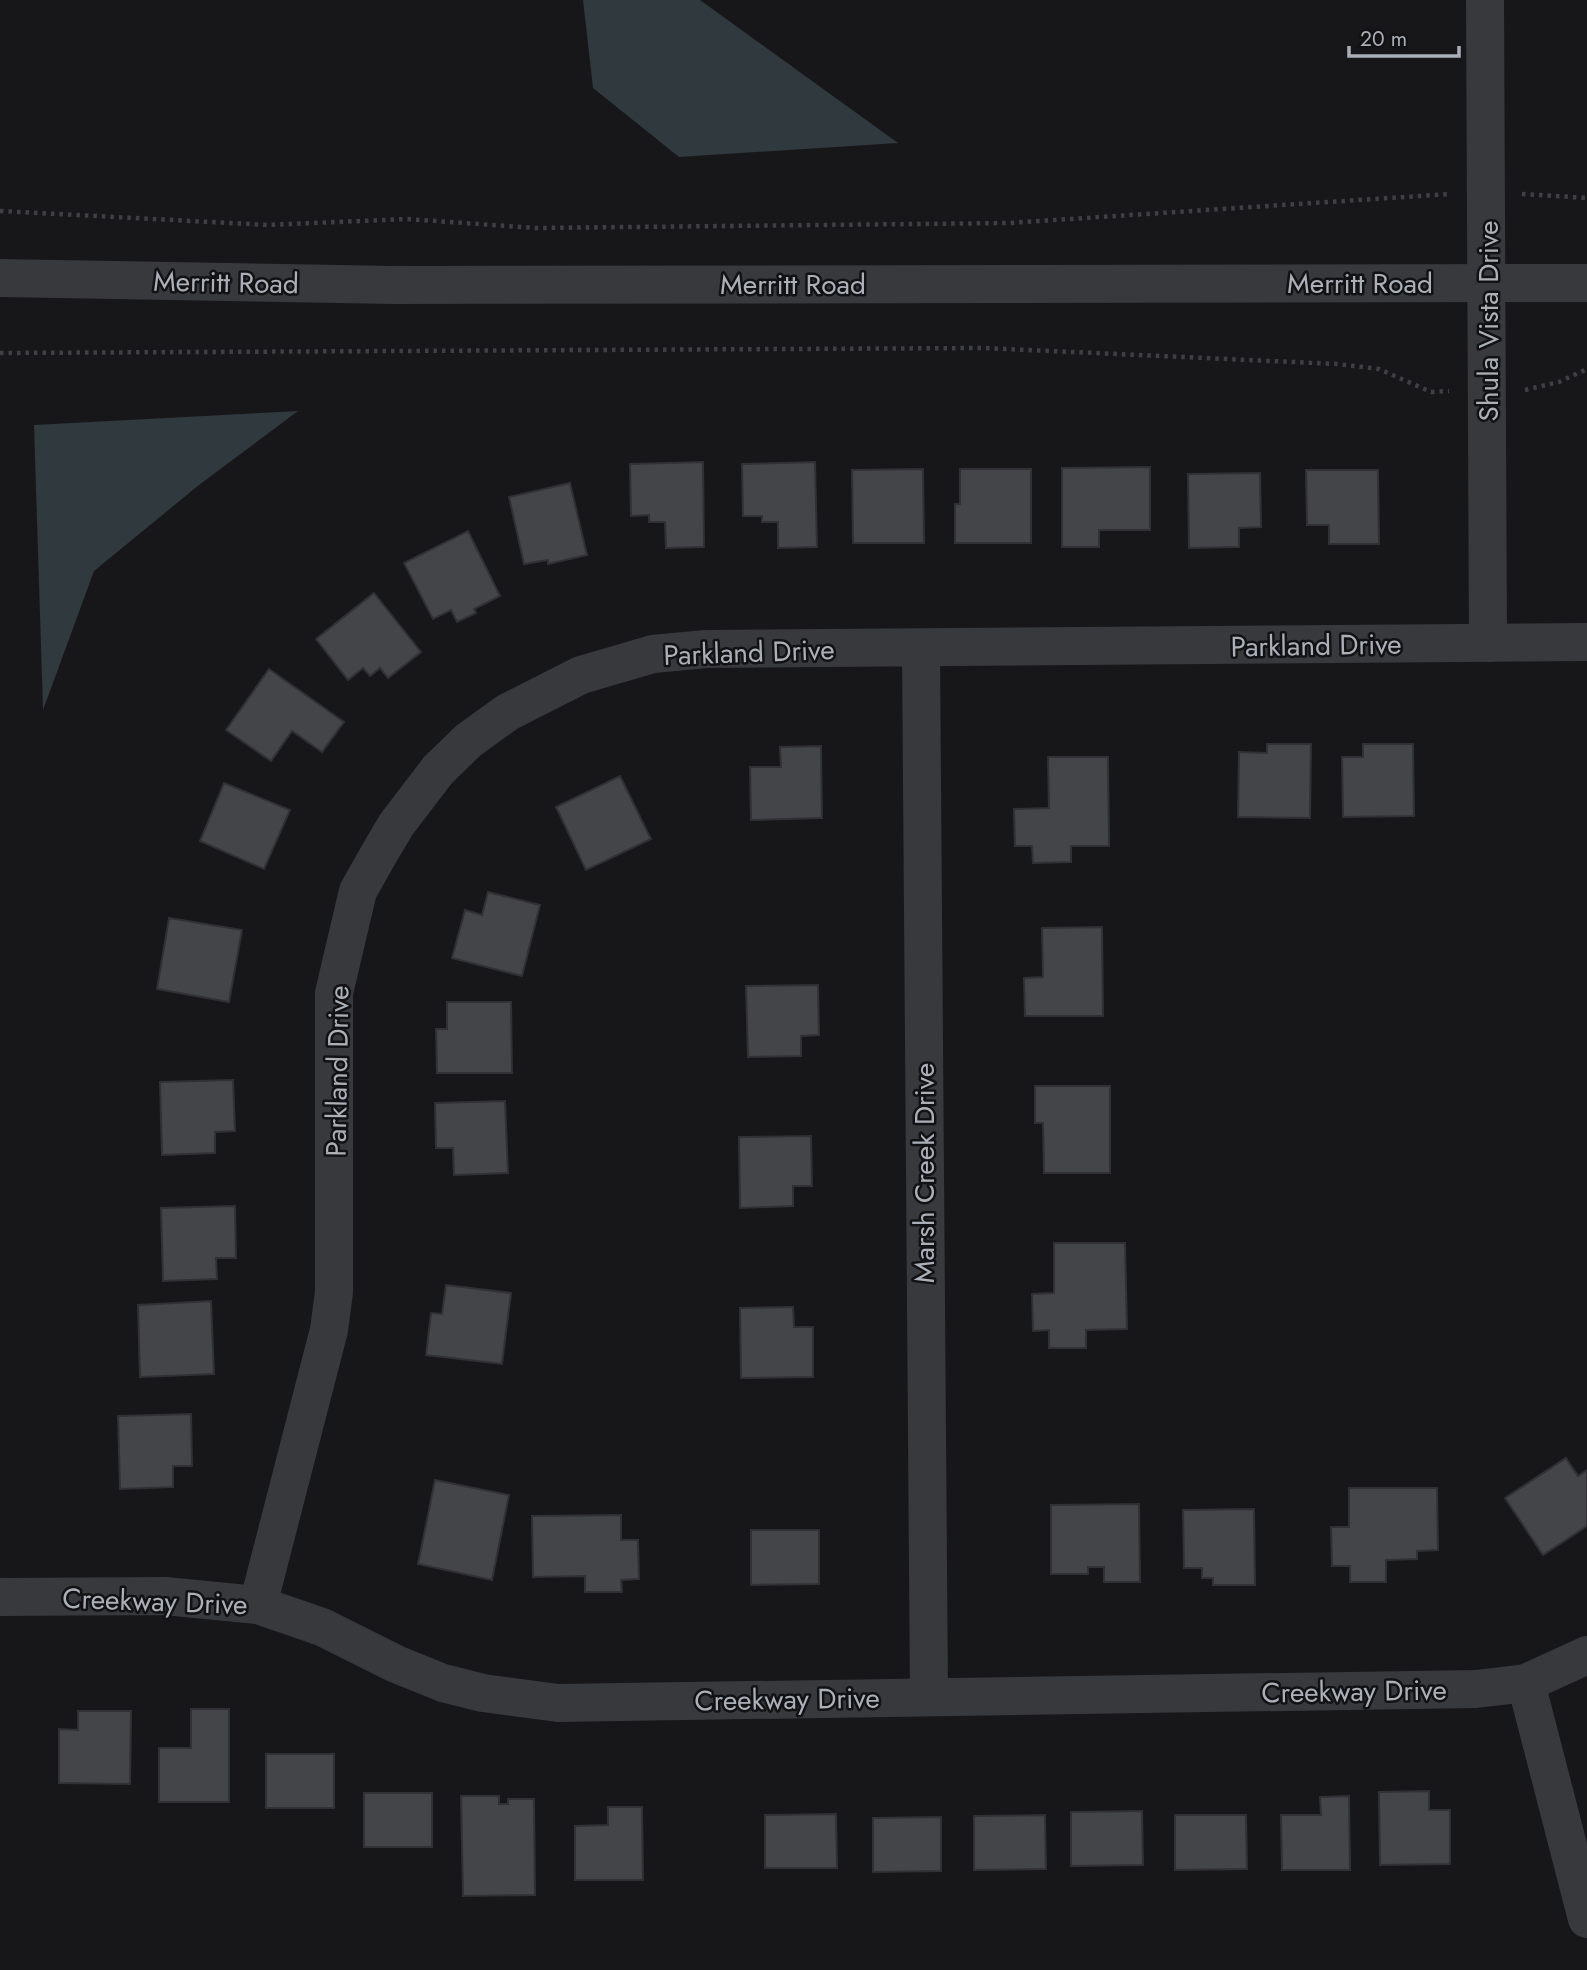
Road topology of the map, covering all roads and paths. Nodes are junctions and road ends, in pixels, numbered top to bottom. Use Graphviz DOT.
graph roads {
  1 [pos="1485,0"];
  2 [pos="1487,192"];
  3 [pos="1587,198"];
  4 [pos="0,211"];
  5 [pos="0,278"];
  6 [pos="1488,283"];
  7 [pos="1587,283"];
  8 [pos="0,353"];
  9 [pos="1587,369"];
  10 [pos="1488,390"];
  11 [pos="1488,642"];
  12 [pos="1587,642"];
  13 [pos="921,649"];
  14 [pos="0,1597"];
  15 [pos="258,1605"];
  16 [pos="1587,1655"];
  17 [pos="1526,1683"];
  18 [pos="929,1697"];
  19 [pos="1587,1919"];
  1 -- 2 [label="street, Shula Vista Drive"];
  2 -- 3 [label="path"];
  2 -- 4 [label="path"];
  2 -- 6 [label="street, Shula Vista Drive"];
  5 -- 6 [label="street, Merritt Road"];
  6 -- 7 [label="street, Merritt Road"];
  6 -- 10 [label="street, Shula Vista Drive"];
  8 -- 10 [label="path"];
  9 -- 10 [label="path"];
  10 -- 11 [label="street, Shula Vista Drive"];
  11 -- 12 [label="street, Parkland Drive"];
  11 -- 13 [label="street, Parkland Drive"];
  13 -- 15 [label="street, Parkland Drive"];
  13 -- 18 [label="street, Marsh Creek Drive"];
  14 -- 15 [label="street, Creekway Drive"];
  15 -- 18 [label="street, Creekway Drive"];
  16 -- 17 [label="street, Creekway Drive"];
  17 -- 18 [label="street, Creekway Drive"];
  17 -- 19 [label="street"];
}
